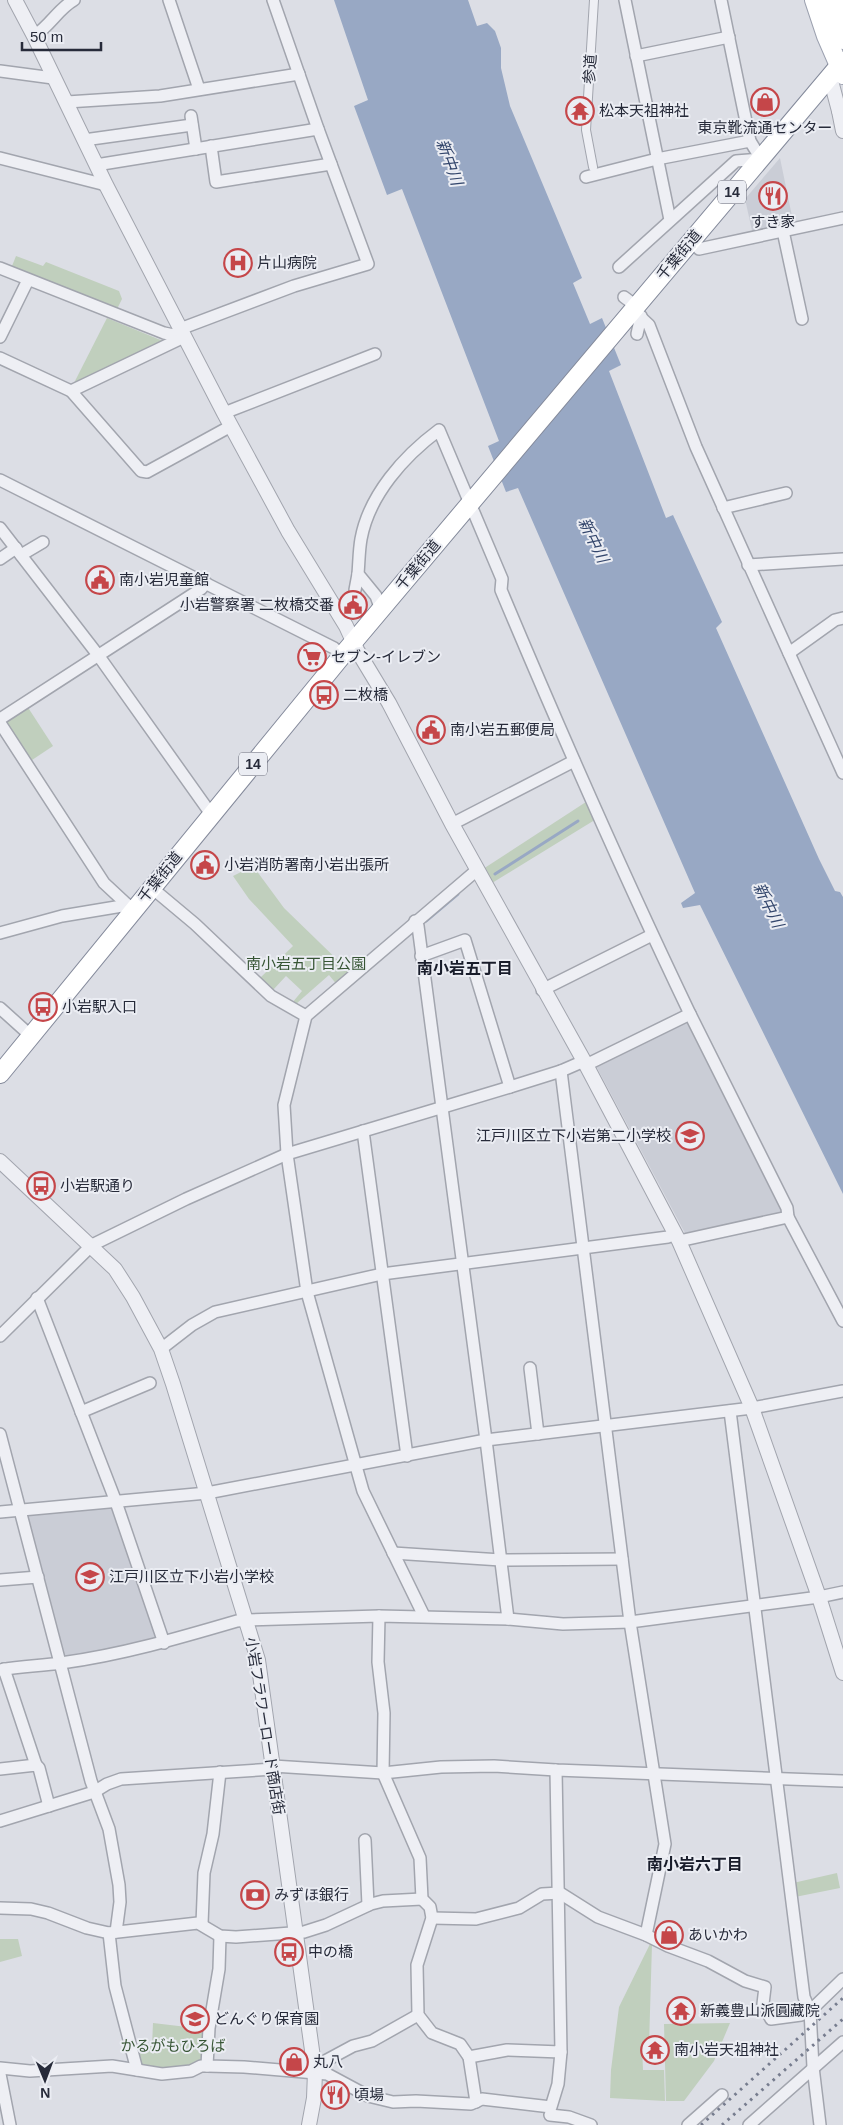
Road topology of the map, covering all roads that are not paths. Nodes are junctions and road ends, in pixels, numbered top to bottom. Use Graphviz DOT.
graph roads {
  1 [pos="15,0"];
  2 [pos="74,0"];
  3 [pos="169,0"];
  4 [pos="273,0"];
  5 [pos="594,0"];
  6 [pos="625,0"];
  7 [pos="721,0"];
  8 [pos="814,0"];
  9 [pos="829,0"];
  10 [pos="842,0"];
  11 [pos="843,4"];
  12 [pos="34,36"];
  13 [pos="729,37"];
  14 [pos="843,40"];
  15 [pos="636,56"];
  16 [pos="839,70"];
  17 [pos="0,71"];
  18 [pos="299,74"];
  19 [pos="53,78"];
  20 [pos="199,90"];
  21 [pos="67,102"];
  22 [pos="841,109"];
  23 [pos="318,129"];
  24 [pos="843,132"];
  25 [pos="84,140"];
  26 [pos="750,141"];
  27 [pos="211,146"];
  28 [pos="196,149"];
  29 [pos="0,158"];
  30 [pos="657,159"];
  31 [pos="761,159"];
  32 [pos="96,164"];
  33 [pos="331,164"];
  34 [pos="593,167"];
  35 [pos="586,177"];
  36 [pos="106,185"];
  37 [pos="843,218"];
  38 [pos="670,220"];
  39 [pos="783,231"];
  40 [pos="699,250"];
  41 [pos="619,267"];
  42 [pos="0,268"];
  43 [pos="28,280"];
  44 [pos="632,309"];
  45 [pos="802,318"];
  46 [pos="182,333"];
  47 [pos="636,334"];
  48 [pos="0,337"];
  49 [pos="375,354"];
  50 [pos="0,358"];
  51 [pos="70,391"];
  52 [pos="224,413"];
  53 [pos="231,426"];
  54 [pos="0,480"];
  55 [pos="786,493"];
  56 [pos="475,498"];
  57 [pos="723,508"];
  58 [pos="0,528"];
  59 [pos="43,542"];
  60 [pos="18,552"];
  61 [pos="0,559"];
  62 [pos="843,559"];
  63 [pos="748,565"];
  64 [pos="358,574"];
  65 [pos="206,583"];
  66 [pos="355,590"];
  67 [pos="381,610"];
  68 [pos="843,618"];
  69 [pos="354,642"];
  70 [pos="789,653"];
  71 [pos="98,655"];
  72 [pos="342,655"];
  73 [pos="0,719"];
  74 [pos="0,723"];
  75 [pos="574,761"];
  76 [pos="843,773"];
  77 [pos="211,814"];
  78 [pos="452,824"];
  79 [pos="478,870"];
  80 [pos="152,888"];
  81 [pos="131,907"];
  82 [pos="415,921"];
  83 [pos="0,932"];
  84 [pos="652,934"];
  85 [pos="421,956"];
  86 [pos="542,990"];
  87 [pos="0,1008"];
  88 [pos="690,1014"];
  89 [pos="306,1016"];
  90 [pos="31,1036"];
  91 [pos="585,1063"];
  92 [pos="560,1071"];
  93 [pos="0,1074"];
  94 [pos="510,1087"];
  95 [pos="441,1108"];
  96 [pos="363,1131"];
  97 [pos="287,1154"];
  98 [pos="0,1161"];
  99 [pos="788,1217"];
  100 [pos="677,1238"];
  101 [pos="92,1245"];
  102 [pos="583,1248"];
  103 [pos="462,1264"];
  104 [pos="382,1274"];
  105 [pos="307,1292"];
  106 [pos="37,1298"];
  107 [pos="843,1321"];
  108 [pos="0,1336"];
  109 [pos="161,1349"];
  110 [pos="530,1368"];
  111 [pos="150,1384"];
  112 [pos="843,1391"];
  113 [pos="752,1408"];
  114 [pos="730,1411"];
  115 [pos="81,1412"];
  116 [pos="606,1427"];
  117 [pos="0,1434"];
  118 [pos="538,1434"];
  119 [pos="486,1440"];
  120 [pos="407,1456"];
  121 [pos="356,1466"];
  122 [pos="207,1493"];
  123 [pos="116,1502"];
  124 [pos="20,1511"];
  125 [pos="0,1512"];
  126 [pos="393,1553"];
  127 [pos="622,1559"];
  128 [pos="501,1560"];
  129 [pos="38,1576"];
  130 [pos="0,1580"];
  131 [pos="843,1592"];
  132 [pos="819,1597"];
  133 [pos="754,1605"];
  134 [pos="378,1616"];
  135 [pos="424,1616"];
  136 [pos="508,1618"];
  137 [pos="247,1620"];
  138 [pos="630,1622"];
  139 [pos="164,1643"];
  140 [pos="61,1663"];
  141 [pos="2,1670"];
  142 [pos="843,1673"];
  143 [pos="36,1765"];
  144 [pos="274,1768"];
  145 [pos="0,1769"];
  146 [pos="556,1770"];
  147 [pos="220,1772"];
  148 [pos="383,1772"];
  149 [pos="654,1773"];
  150 [pos="777,1779"];
  151 [pos="843,1781"];
  152 [pos="94,1792"];
  153 [pos="49,1806"];
  154 [pos="0,1821"];
  155 [pos="365,1840"];
  156 [pos="560,1893"];
  157 [pos="422,1899"];
  158 [pos="368,1906"];
  159 [pos="0,1908"];
  160 [pos="432,1918"];
  161 [pos="202,1924"];
  162 [pos="112,1932"];
  163 [pos="296,1934"];
  164 [pos="646,1934"];
  165 [pos="220,1936"];
  166 [pos="843,1979"];
  167 [pos="810,2011"];
  168 [pos="418,2015"];
  169 [pos="843,2042"];
  170 [pos="561,2052"];
  171 [pos="469,2057"];
  172 [pos="207,2066"];
  173 [pos="814,2067"];
  174 [pos="0,2068"];
  175 [pos="137,2070"];
  176 [pos="315,2072"];
  177 [pos="0,2074"];
  178 [pos="722,2095"];
  179 [pos="476,2102"];
  180 [pos="550,2116"];
  181 [pos="10,2125"];
  182 [pos="309,2125"];
  183 [pos="591,2125"];
  184 [pos="688,2125"];
  185 [pos="749,2125"];
  186 [pos="820,2125"];
  1 -- 12 [label="street"];
  2 -- 12 [label="street"];
  3 -- 20 [label="street"];
  4 -- 18 [label="street"];
  5 -- 34 [label="street, 参道"];
  6 -- 15 [label="street"];
  7 -- 13 [label="street"];
  8 -- 16 [label="main road"];
  9 -- 14 [label="main road"];
  10 -- 11 [label="main road"];
  12 -- 19 [label="street"];
  13 -- 15 [label="street"];
  13 -- 26 [label="street"];
  15 -- 30 [label="street"];
  16 -- 22 [label="street"];
  16 -- 31 [label="main road, 千葉街道 / 14"];
  17 -- 19 [label="street"];
  18 -- 20 [label="street"];
  18 -- 23 [label="street"];
  19 -- 21 [label="street"];
  20 -- 21 [label="street"];
  21 -- 25 [label="street"];
  22 -- 24 [label="street"];
  23 -- 27 [label="street"];
  23 -- 33 [label="street"];
  25 -- 28 [label="street"];
  25 -- 32 [label="street"];
  26 -- 30 [label="street"];
  26 -- 31 [label="street"];
  27 -- 28 [label="street"];
  27 -- 33 [label="street"];
  28 -- 32 [label="street"];
  29 -- 36 [label="street"];
  30 -- 35 [label="street"];
  30 -- 38 [label="street"];
  31 -- 38 [label="street"];
  31 -- 44 [label="main road, 千葉街道 / 14"];
  32 -- 36 [label="street"];
  33 -- 46 [label="street"];
  36 -- 46 [label="street"];
  37 -- 39 [label="street"];
  38 -- 41 [label="street"];
  39 -- 40 [label="street"];
  39 -- 45 [label="street"];
  42 -- 43 [label="street"];
  43 -- 46 [label="street"];
  43 -- 48 [label="street"];
  44 -- 47 [label="street"];
  44 -- 56 [label="main road, 千葉街道 / 14"];
  44 -- 57 [label="street"];
  46 -- 51 [label="street"];
  46 -- 52 [label="street"];
  49 -- 52 [label="street"];
  50 -- 51 [label="street"];
  51 -- 53 [label="street"];
  52 -- 53 [label="street"];
  53 -- 69 [label="street"];
  54 -- 65 [label="street"];
  55 -- 57 [label="street"];
  56 -- 64 [label="street"];
  56 -- 67 [label="main road, 千葉街道 / 14"];
  56 -- 75 [label="street"];
  57 -- 63 [label="street"];
  58 -- 60 [label="street"];
  59 -- 60 [label="street"];
  60 -- 61 [label="street"];
  60 -- 71 [label="street"];
  62 -- 63 [label="street"];
  63 -- 70 [label="street"];
  64 -- 66 [label="street"];
  64 -- 67 [label="street"];
  65 -- 71 [label="street"];
  65 -- 72 [label="street"];
  67 -- 69 [label="main road, 千葉街道 / 14"];
  68 -- 70 [label="street"];
  69 -- 72 [label="main road, 千葉街道 / 14"];
  69 -- 78 [label="street"];
  70 -- 76 [label="street"];
  71 -- 73 [label="street"];
  71 -- 77 [label="street"];
  72 -- 77 [label="main road, 千葉街道 / 14"];
  74 -- 81 [label="street"];
  75 -- 78 [label="street"];
  75 -- 84 [label="street"];
  77 -- 80 [label="main road, 千葉街道 / 14"];
  78 -- 79 [label="street"];
  79 -- 82 [label="street"];
  79 -- 86 [label="street"];
  80 -- 81 [label="main road, 千葉街道 / 14"];
  80 -- 89 [label="street"];
  81 -- 83 [label="street"];
  81 -- 90 [label="main road, 千葉街道 / 14"];
  82 -- 85 [label="street"];
  82 -- 89 [label="street"];
  84 -- 86 [label="street"];
  84 -- 88 [label="street"];
  85 -- 94 [label="street"];
  85 -- 95 [label="street"];
  86 -- 91 [label="street"];
  87 -- 90 [label="street"];
  88 -- 91 [label="street"];
  88 -- 99 [label="street"];
  89 -- 97 [label="street"];
  90 -- 93 [label="main road, 千葉街道 / 14"];
  91 -- 92 [label="street"];
  91 -- 100 [label="street"];
  92 -- 94 [label="street"];
  92 -- 102 [label="street"];
  94 -- 95 [label="street"];
  95 -- 96 [label="street"];
  95 -- 103 [label="street"];
  96 -- 97 [label="street"];
  96 -- 104 [label="street"];
  97 -- 101 [label="street"];
  97 -- 105 [label="street"];
  98 -- 101 [label="street, 小岩フラワーロード商店街"];
  99 -- 100 [label="street"];
  99 -- 107 [label="street"];
  100 -- 102 [label="street"];
  100 -- 113 [label="street"];
  101 -- 106 [label="street"];
  101 -- 109 [label="street, 小岩フラワーロード商店街"];
  102 -- 103 [label="street"];
  102 -- 116 [label="street"];
  103 -- 104 [label="street"];
  103 -- 119 [label="street"];
  104 -- 105 [label="street"];
  104 -- 120 [label="street"];
  105 -- 109 [label="street"];
  105 -- 121 [label="street"];
  106 -- 108 [label="street"];
  106 -- 115 [label="street"];
  109 -- 122 [label="street, 小岩フラワーロード商店街"];
  110 -- 118 [label="street"];
  111 -- 115 [label="street"];
  112 -- 113 [label="street"];
  113 -- 114 [label="street"];
  113 -- 132 [label="street"];
  114 -- 116 [label="street"];
  114 -- 133 [label="street"];
  115 -- 123 [label="street"];
  116 -- 118 [label="street"];
  116 -- 127 [label="street"];
  117 -- 124 [label="street"];
  118 -- 119 [label="street"];
  119 -- 120 [label="street"];
  119 -- 128 [label="street"];
  120 -- 121 [label="street"];
  121 -- 122 [label="street"];
  121 -- 126 [label="street"];
  122 -- 123 [label="street"];
  122 -- 137 [label="street, 小岩フラワーロード商店街"];
  123 -- 124 [label="street"];
  123 -- 139 [label="street"];
  124 -- 125 [label="street"];
  124 -- 129 [label="street"];
  126 -- 128 [label="street"];
  126 -- 135 [label="street"];
  127 -- 128 [label="street"];
  127 -- 138 [label="street"];
  128 -- 136 [label="street"];
  129 -- 130 [label="street"];
  129 -- 140 [label="street"];
  131 -- 132 [label="street"];
  132 -- 133 [label="street"];
  132 -- 142 [label="street"];
  133 -- 138 [label="street"];
  133 -- 150 [label="street"];
  134 -- 135 [label="street"];
  134 -- 137 [label="street"];
  134 -- 148 [label="street"];
  135 -- 136 [label="street"];
  136 -- 138 [label="street"];
  137 -- 139 [label="street"];
  137 -- 144 [label="street, 小岩フラワーロード商店街"];
  138 -- 149 [label="street"];
  139 -- 140 [label="street"];
  140 -- 141 [label="street"];
  140 -- 152 [label="street"];
  141 -- 143 [label="street"];
  143 -- 145 [label="street"];
  143 -- 153 [label="street"];
  144 -- 147 [label="street"];
  144 -- 148 [label="street"];
  144 -- 163 [label="street, 小岩フラワーロード商店街"];
  146 -- 148 [label="street"];
  146 -- 149 [label="street"];
  146 -- 156 [label="street"];
  147 -- 152 [label="street"];
  147 -- 161 [label="street"];
  148 -- 157 [label="street"];
  149 -- 150 [label="street"];
  149 -- 164 [label="street"];
  150 -- 151 [label="street"];
  150 -- 167 [label="street"];
  152 -- 153 [label="street"];
  152 -- 162 [label="street"];
  153 -- 154 [label="street"];
  155 -- 158 [label="street"];
  156 -- 160 [label="street"];
  156 -- 164 [label="street"];
  156 -- 170 [label="street"];
  157 -- 158 [label="street"];
  157 -- 160 [label="street"];
  158 -- 163 [label="street"];
  159 -- 162 [label="street"];
  160 -- 168 [label="street"];
  161 -- 162 [label="street"];
  161 -- 165 [label="street"];
  162 -- 175 [label="street"];
  163 -- 165 [label="street"];
  163 -- 176 [label="street, 小岩フラワーロード商店街"];
  164 -- 167 [label="street"];
  165 -- 172 [label="street"];
  166 -- 167 [label="street"];
  167 -- 173 [label="street"];
  168 -- 171 [label="street"];
  168 -- 176 [label="street"];
  169 -- 173 [label="street"];
  170 -- 171 [label="street"];
  170 -- 180 [label="street"];
  171 -- 179 [label="street"];
  172 -- 175 [label="street"];
  172 -- 176 [label="street"];
  173 -- 185 [label="street"];
  173 -- 186 [label="street"];
  174 -- 175 [label="street"];
  176 -- 179 [label="street"];
  176 -- 182 [label="street, 小岩フラワーロード商店街"];
  177 -- 181 [label="street"];
  178 -- 184 [label="street"];
  179 -- 180 [label="street"];
  180 -- 183 [label="street"];
}
